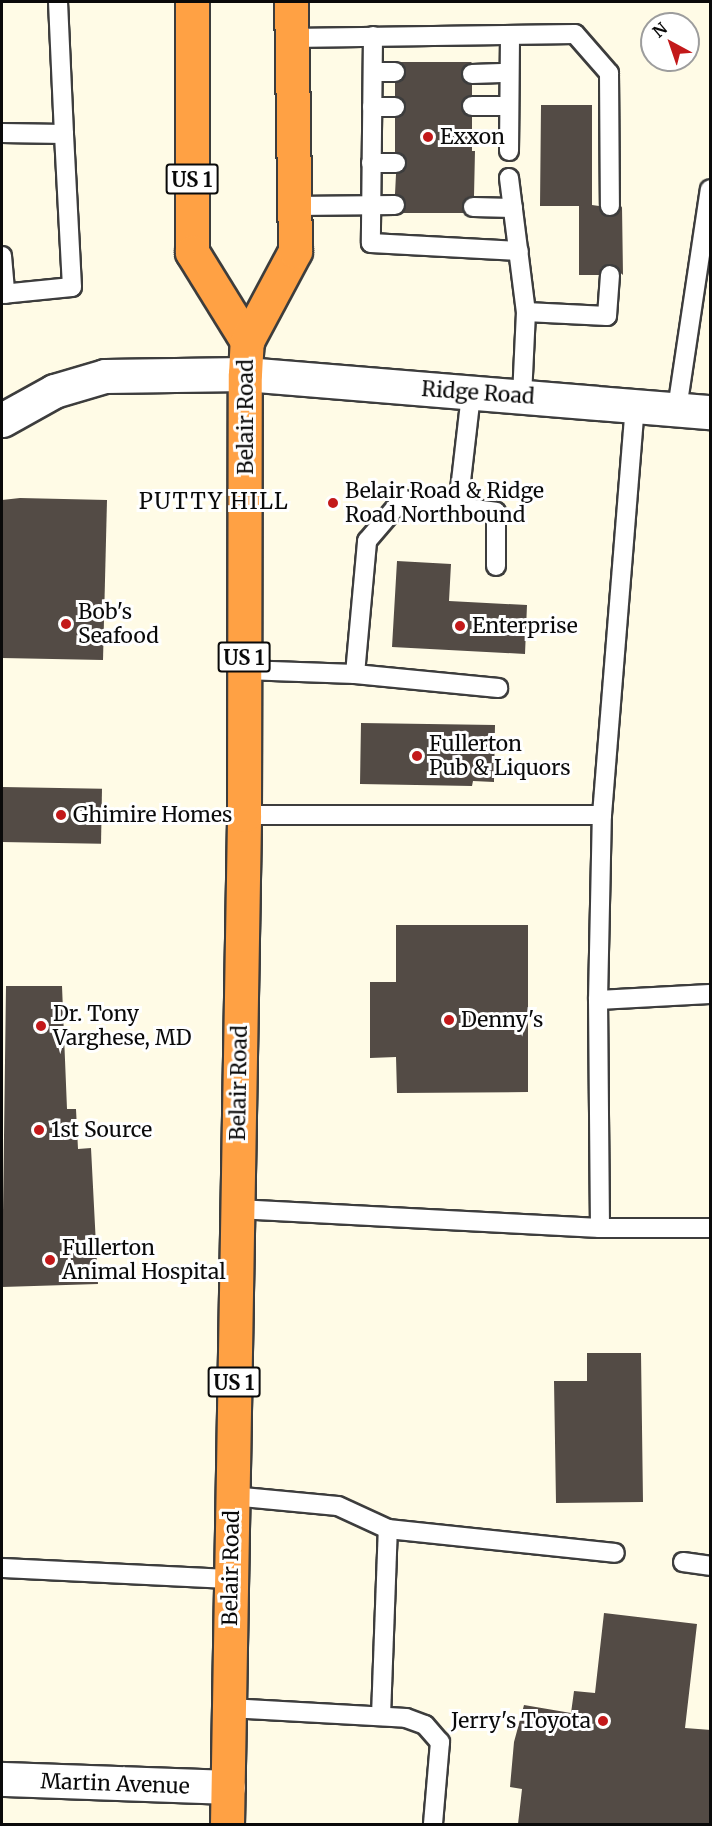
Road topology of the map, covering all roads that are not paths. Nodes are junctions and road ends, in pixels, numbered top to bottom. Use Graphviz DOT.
graph roads {
  1 [pos="58,2"];
  2 [pos="192,2"];
  3 [pos="291,2"];
  4 [pos="510,35"];
  5 [pos="373,36"];
  6 [pos="291,38"];
  7 [pos="373,72"];
  8 [pos="395,72"];
  9 [pos="472,74"];
  10 [pos="509,74"];
  11 [pos="472,106"];
  12 [pos="509,106"];
  13 [pos="372,107"];
  14 [pos="395,107"];
  15 [pos="2,134"];
  16 [pos="64,134"];
  17 [pos="509,151"];
  18 [pos="371,163"];
  19 [pos="396,163"];
  20 [pos="509,178"];
  21 [pos="711,189"];
  22 [pos="395,205"];
  23 [pos="294,206"];
  24 [pos="370,206"];
  25 [pos="609,206"];
  26 [pos="473,207"];
  27 [pos="513,208"];
  28 [pos="708,223"];
  29 [pos="519,251"];
  30 [pos="2,256"];
  31 [pos="610,275"];
  32 [pos="3,294"];
  33 [pos="526,312"];
  34 [pos="247,340"];
  35 [pos="245,374"];
  36 [pos="471,394"];
  37 [pos="522,396"];
  38 [pos="635,404"];
  39 [pos="677,409"];
  40 [pos="711,412"];
  41 [pos="2,420"];
  42 [pos="458,507"];
  43 [pos="496,566"];
  44 [pos="244,670"];
  45 [pos="355,674"];
  46 [pos="498,688"];
  47 [pos="243,815"];
  48 [pos="602,815"];
  49 [pos="711,993"];
  50 [pos="598,1000"];
  51 [pos="237,1209"];
  52 [pos="600,1228"];
  53 [pos="711,1228"];
  54 [pos="232,1496"];
  55 [pos="388,1529"];
  56 [pos="615,1553"];
  57 [pos="682,1562"];
  58 [pos="711,1566"];
  59 [pos="2,1568"];
  60 [pos="230,1580"];
  61 [pos="229,1707"];
  62 [pos="381,1716"];
  63 [pos="2,1779"];
  64 [pos="228,1787"];
  65 [pos="227,1824"];
  66 [pos="433,1824"];
  1 -- 16 [label="lane"];
  2 -- 34 [label="highway, Belair Road / US 1"];
  3 -- 6 [label="highway, Belair Road / US 1"];
  4 -- 5 [label="lane"];
  4 -- 10 [label="lane"];
  4 -- 25 [label="lane"];
  5 -- 6 [label="lane"];
  5 -- 7 [label="lane"];
  6 -- 23 [label="highway, Belair Road / US 1"];
  7 -- 8 [label="lane"];
  7 -- 13 [label="lane"];
  9 -- 10 [label="lane"];
  10 -- 12 [label="lane"];
  11 -- 12 [label="lane"];
  12 -- 17 [label="lane"];
  13 -- 14 [label="lane"];
  13 -- 18 [label="lane"];
  15 -- 16 [label="lane"];
  16 -- 32 [label="lane"];
  18 -- 19 [label="lane"];
  18 -- 24 [label="lane"];
  20 -- 27 [label="lane"];
  21 -- 28 [label="lane"];
  22 -- 24 [label="lane"];
  23 -- 24 [label="lane"];
  23 -- 34 [label="highway, Belair Road / US 1"];
  24 -- 29 [label="lane"];
  26 -- 27 [label="lane"];
  27 -- 29 [label="lane"];
  28 -- 39 [label="lane"];
  29 -- 33 [label="lane"];
  30 -- 32 [label="lane"];
  31 -- 33 [label="lane"];
  33 -- 37 [label="lane"];
  34 -- 35 [label="highway, Belair Road / US 1"];
  35 -- 36 [label="street, Ridge Road"];
  35 -- 41 [label="street, Ridge Road"];
  35 -- 44 [label="highway, Belair Road / US 1"];
  36 -- 37 [label="street, Ridge Road"];
  36 -- 42 [label="lane"];
  37 -- 38 [label="street, Ridge Road"];
  38 -- 39 [label="street, Ridge Road"];
  38 -- 48 [label="lane"];
  39 -- 40 [label="street, Ridge Road"];
  42 -- 43 [label="lane"];
  42 -- 45 [label="lane"];
  44 -- 45 [label="lane"];
  44 -- 47 [label="highway, Belair Road / US 1"];
  45 -- 46 [label="lane"];
  47 -- 48 [label="lane"];
  47 -- 51 [label="highway, Belair Road / US 1"];
  48 -- 50 [label="lane"];
  49 -- 50 [label="lane"];
  50 -- 52 [label="lane"];
  51 -- 52 [label="lane"];
  51 -- 54 [label="highway, Belair Road / US 1"];
  52 -- 53 [label="lane"];
  54 -- 55 [label="lane"];
  54 -- 60 [label="highway, Belair Road / US 1"];
  55 -- 56 [label="lane"];
  55 -- 62 [label="lane"];
  57 -- 58 [label="lane"];
  59 -- 60 [label="lane"];
  60 -- 61 [label="highway, Belair Road / US 1"];
  61 -- 62 [label="lane"];
  61 -- 64 [label="highway, Belair Road / US 1"];
  62 -- 66 [label="lane"];
  63 -- 64 [label="street, Martin Avenue"];
  64 -- 65 [label="highway, Belair Road / US 1"];
}
